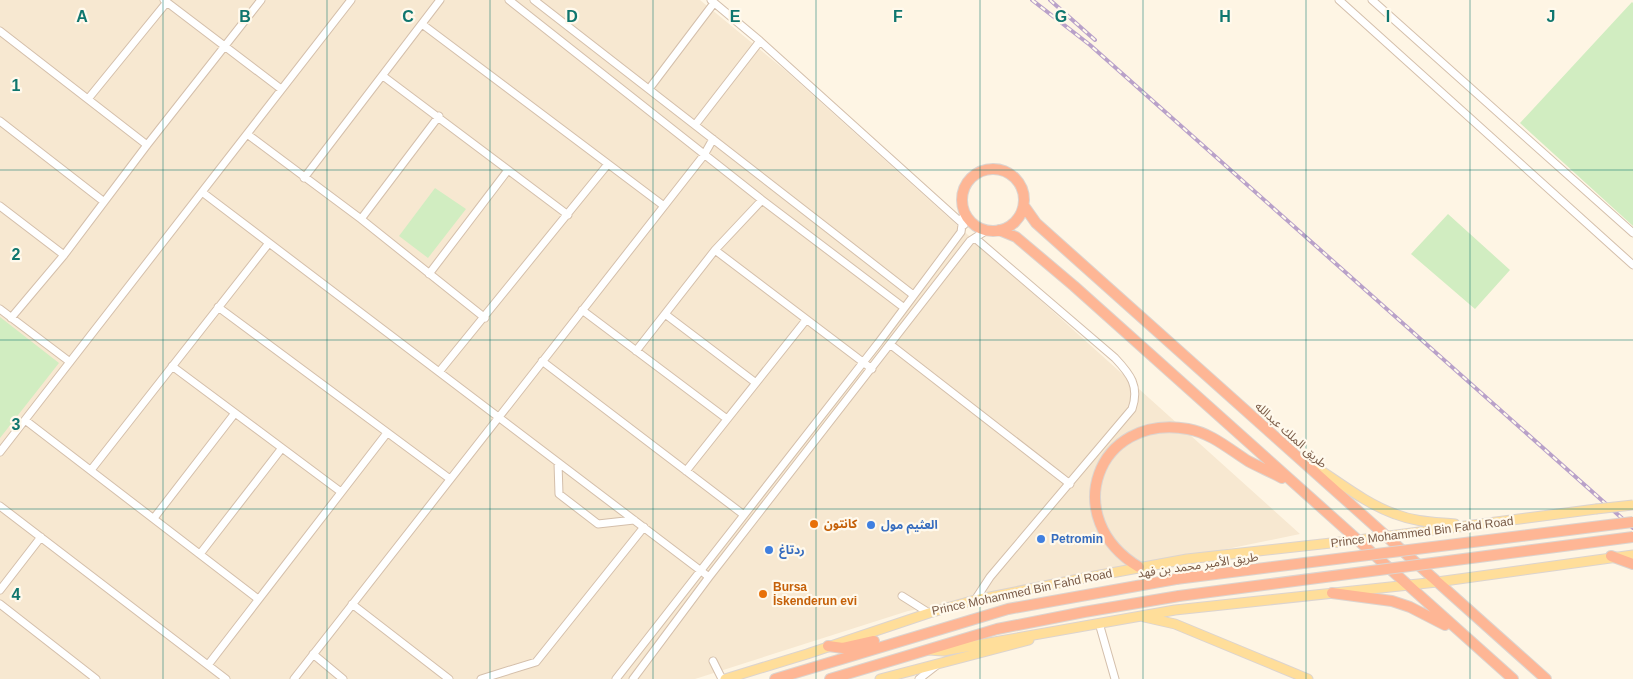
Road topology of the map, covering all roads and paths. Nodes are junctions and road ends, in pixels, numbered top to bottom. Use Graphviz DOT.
graph roads {
  1 [pos="261,0"];
  2 [pos="350,0"];
  3 [pos="440,0"];
  4 [pos="509,0"];
  5 [pos="534,0"];
  6 [pos="1339,0"];
  7 [pos="1372,0"];
  8 [pos="165,1"];
  9 [pos="712,1"];
  10 [pos="422,24"];
  11 [pos="0,31"];
  12 [pos="760,41"];
  13 [pos="224,47"];
  14 [pos="382,76"];
  15 [pos="281,89"];
  16 [pos="649,89"];
  17 [pos="88,99"];
  18 [pos="439,116"];
  19 [pos="0,121"];
  20 [pos="695,125"];
  21 [pos="247,134"];
  22 [pos="713,139"];
  23 [pos="147,145"];
  24 [pos="704,154"];
  25 [pos="608,164"];
  26 [pos="508,170"];
  27 [pos="304,178"];
  28 [pos="202,192"];
  29 [pos="762,200"];
  30 [pos="104,201"];
  31 [pos="0,206"];
  32 [pos="664,206"];
  33 [pos="1024,206"];
  34 [pos="964,211"];
  35 [pos="568,215"];
  36 [pos="361,218"];
  37 [pos="964,225"];
  38 [pos="987,230"];
  39 [pos="999,230"];
  40 [pos="1633,233"];
  41 [pos="975,238"];
  42 [pos="269,243"];
  43 [pos="715,250"];
  44 [pos="64,255"];
  45 [pos="1633,265"];
  46 [pos="429,274"];
  47 [pos="912,294"];
  48 [pos="218,307"];
  49 [pos="903,307"];
  50 [pos="0,309"];
  51 [pos="582,310"];
  52 [pos="665,314"];
  53 [pos="11,318"];
  54 [pos="485,318"];
  55 [pos="806,320"];
  56 [pos="891,345"];
  57 [pos="636,351"];
  58 [pos="542,361"];
  59 [pos="70,362"];
  60 [pos="863,362"];
  61 [pos="172,366"];
  62 [pos="872,370"];
  63 [pos="439,372"];
  64 [pos="756,383"];
  65 [pos="235,413"];
  66 [pos="499,417"];
  67 [pos="25,420"];
  68 [pos="727,420"];
  69 [pos="387,433"];
  70 [pos="282,448"];
  71 [pos="0,452"];
  72 [pos="1294,455"];
  73 [pos="558,462"];
  74 [pos="91,470"];
  75 [pos="686,471"];
  76 [pos="450,479"];
  77 [pos="1070,484"];
  78 [pos="1294,484"];
  79 [pos="341,492"];
  80 [pos="1633,505"];
  81 [pos="0,506"];
  82 [pos="744,515"];
  83 [pos="154,518"];
  84 [pos="634,520"];
  85 [pos="1633,522"];
  86 [pos="1473,526"];
  87 [pos="644,527"];
  88 [pos="1386,536"];
  89 [pos="41,537"];
  90 [pos="1633,537"];
  91 [pos="1358,540"];
  92 [pos="200,554"];
  93 [pos="1633,555"];
  94 [pos="1611,556"];
  95 [pos="1633,564"];
  96 [pos="1139,568"];
  97 [pos="701,570"];
  98 [pos="709,577"];
  99 [pos="1437,582"];
  100 [pos="1408,585"];
  101 [pos="0,590"];
  102 [pos="1332,593"];
  103 [pos="902,596"];
  104 [pos="258,599"];
  105 [pos="975,600"];
  106 [pos="0,604"];
  107 [pos="352,604"];
  108 [pos="929,612"];
  109 [pos="1138,616"];
  110 [pos="1099,623"];
  111 [pos="1458,632"];
  112 [pos="892,642"];
  113 [pos="828,646"];
  114 [pos="921,650"];
  115 [pos="313,654"];
  116 [pos="713,661"];
  117 [pos="941,662"];
  118 [pos="208,665"];
  119 [pos="897,677"];
  120 [pos="96,679"];
  121 [pos="226,679"];
  122 [pos="294,679"];
  123 [pos="343,679"];
  124 [pos="449,679"];
  125 [pos="481,679"];
  126 [pos="616,679"];
  127 [pos="633,679"];
  128 [pos="723,679"];
  129 [pos="775,679"];
  130 [pos="830,679"];
  131 [pos="880,679"];
  132 [pos="919,679"];
  133 [pos="1115,679"];
  134 [pos="1308,679"];
  135 [pos="1513,679"];
  136 [pos="1546,679"];
  1 -- 13 [label="street"];
  2 -- 15 [label="street"];
  3 -- 10 [label="street"];
  4 -- 24 [label="street"];
  5 -- 16 [label="street"];
  6 -- 45 [label="street"];
  7 -- 40 [label="street"];
  8 -- 13 [label="street"];
  8 -- 17 [label="street"];
  9 -- 12 [label="street"];
  9 -- 16 [label="street"];
  10 -- 14 [label="street"];
  10 -- 25 [label="street"];
  11 -- 17 [label="street"];
  12 -- 20 [label="street"];
  12 -- 37 [label="street"];
  13 -- 15 [label="street"];
  13 -- 23 [label="street"];
  14 -- 18 [label="street"];
  14 -- 27 [label="street"];
  15 -- 21 [label="street"];
  16 -- 20 [label="street"];
  17 -- 23 [label="street"];
  18 -- 26 [label="street"];
  18 -- 36 [label="street"];
  19 -- 30 [label="street"];
  20 -- 22 [label="street"];
  21 -- 27 [label="street"];
  21 -- 28 [label="street"];
  22 -- 24 [label="street"];
  22 -- 47 [label="street"];
  23 -- 30 [label="street"];
  24 -- 29 [label="street"];
  24 -- 32 [label="street"];
  25 -- 32 [label="street"];
  25 -- 35 [label="street"];
  26 -- 35 [label="street"];
  26 -- 46 [label="street"];
  27 -- 36 [label="street"];
  28 -- 42 [label="street"];
  28 -- 59 [label="street"];
  29 -- 43 [label="street"];
  29 -- 49 [label="street"];
  30 -- 44 [label="street"];
  31 -- 44 [label="street"];
  32 -- 51 [label="street"];
  33 -- 34 [label="highway"];
  33 -- 39 [label="highway"];
  33 -- 72 [label="highway, طريق الملك عبدالله"];
  34 -- 37 [label="street"];
  34 -- 38 [label="highway"];
  35 -- 54 [label="street"];
  36 -- 46 [label="street"];
  37 -- 47 [label="street"];
  38 -- 39 [label="highway"];
  38 -- 41 [label="street"];
  39 -- 78 [label="highway"];
  41 -- 56 [label="street"];
  41 -- 77 [label="street"];
  42 -- 48 [label="street"];
  42 -- 63 [label="street"];
  43 -- 52 [label="street"];
  43 -- 55 [label="street"];
  44 -- 53 [label="street"];
  46 -- 54 [label="street"];
  47 -- 49 [label="street"];
  48 -- 61 [label="street"];
  48 -- 69 [label="street"];
  49 -- 60 [label="street"];
  50 -- 53 [label="street"];
  51 -- 57 [label="street"];
  51 -- 58 [label="street"];
  52 -- 57 [label="street"];
  52 -- 64 [label="street"];
  53 -- 59 [label="street"];
  54 -- 63 [label="street"];
  55 -- 60 [label="street"];
  55 -- 64 [label="street"];
  56 -- 62 [label="street"];
  56 -- 77 [label="street"];
  57 -- 68 [label="street"];
  58 -- 66 [label="street"];
  58 -- 75 [label="street"];
  59 -- 67 [label="street"];
  60 -- 62 [label="street"];
  60 -- 82 [label="street"];
  61 -- 65 [label="street"];
  61 -- 74 [label="street"];
  62 -- 98 [label="street"];
  63 -- 66 [label="street"];
  64 -- 68 [label="street"];
  65 -- 70 [label="street"];
  65 -- 83 [label="street"];
  66 -- 73 [label="street"];
  66 -- 76 [label="street"];
  67 -- 71 [label="street"];
  67 -- 74 [label="street"];
  68 -- 75 [label="street"];
  69 -- 76 [label="street"];
  69 -- 79 [label="street"];
  70 -- 79 [label="street"];
  70 -- 92 [label="street"];
  72 -- 86 [label="main road"];
  72 -- 88 [label="highway, طريق الملك عبدالله"];
  73 -- 84 [label="street"];
  73 -- 84 [label="street"];
  74 -- 83 [label="street"];
  75 -- 82 [label="street"];
  76 -- 107 [label="street"];
  77 -- 105 [label="street"];
  78 -- 91 [label="highway"];
  78 -- 96 [label="highway"];
  79 -- 104 [label="street"];
  80 -- 86 [label="main road, Prince Mohammed Bin Fahd Road, bridge"];
  81 -- 89 [label="street"];
  82 -- 97 [label="street"];
  83 -- 92 [label="street"];
  84 -- 87 [label="street"];
  85 -- 112 [label="highway, طريق الأمير محمد بن فهد, bridge"];
  86 -- 88 [label="main road, Prince Mohammed Bin Fahd Road"];
  87 -- 97 [label="street"];
  87 -- 125 [label="street"];
  88 -- 91 [label="main road, Prince Mohammed Bin Fahd Road"];
  88 -- 99 [label="highway, طريق الملك عبدالله"];
  89 -- 101 [label="street"];
  89 -- 118 [label="street"];
  90 -- 114 [label="highway, bridge"];
  91 -- 96 [label="main road, Prince Mohammed Bin Fahd Road"];
  91 -- 100 [label="highway"];
  92 -- 104 [label="street"];
  93 -- 94 [label="main road"];
  94 -- 95 [label="highway"];
  94 -- 99 [label="main road"];
  96 -- 105 [label="main road, Prince Mohammed Bin Fahd Road"];
  97 -- 98 [label="street"];
  97 -- 126 [label="street"];
  98 -- 127 [label="street"];
  99 -- 100 [label="main road"];
  99 -- 136 [label="highway, طريق الملك عبدالله"];
  100 -- 102 [label="main road"];
  100 -- 111 [label="highway"];
  102 -- 109 [label="main road"];
  102 -- 111 [label="highway"];
  103 -- 108 [label="street"];
  104 -- 118 [label="street"];
  105 -- 108 [label="main road, Prince Mohammed Bin Fahd Road"];
  106 -- 120 [label="street"];
  107 -- 115 [label="street"];
  107 -- 124 [label="street"];
  108 -- 113 [label="main road, Prince Mohammed Bin Fahd Road"];
  109 -- 110 [label="main road"];
  109 -- 134 [label="main road"];
  110 -- 114 [label="main road"];
  110 -- 117 [label="main road"];
  110 -- 133 [label="street"];
  111 -- 135 [label="highway"];
  112 -- 113 [label="highway"];
  112 -- 129 [label="highway, طريق الأمير محمد بن فهد"];
  113 -- 128 [label="main road, Prince Mohammed Bin Fahd Road"];
  114 -- 130 [label="highway"];
  115 -- 122 [label="street"];
  115 -- 123 [label="street"];
  116 -- 128 [label="street"];
  117 -- 119 [label="main road"];
  117 -- 132 [label="street"];
  118 -- 121 [label="street"];
  119 -- 131 [label="main road"];
}
